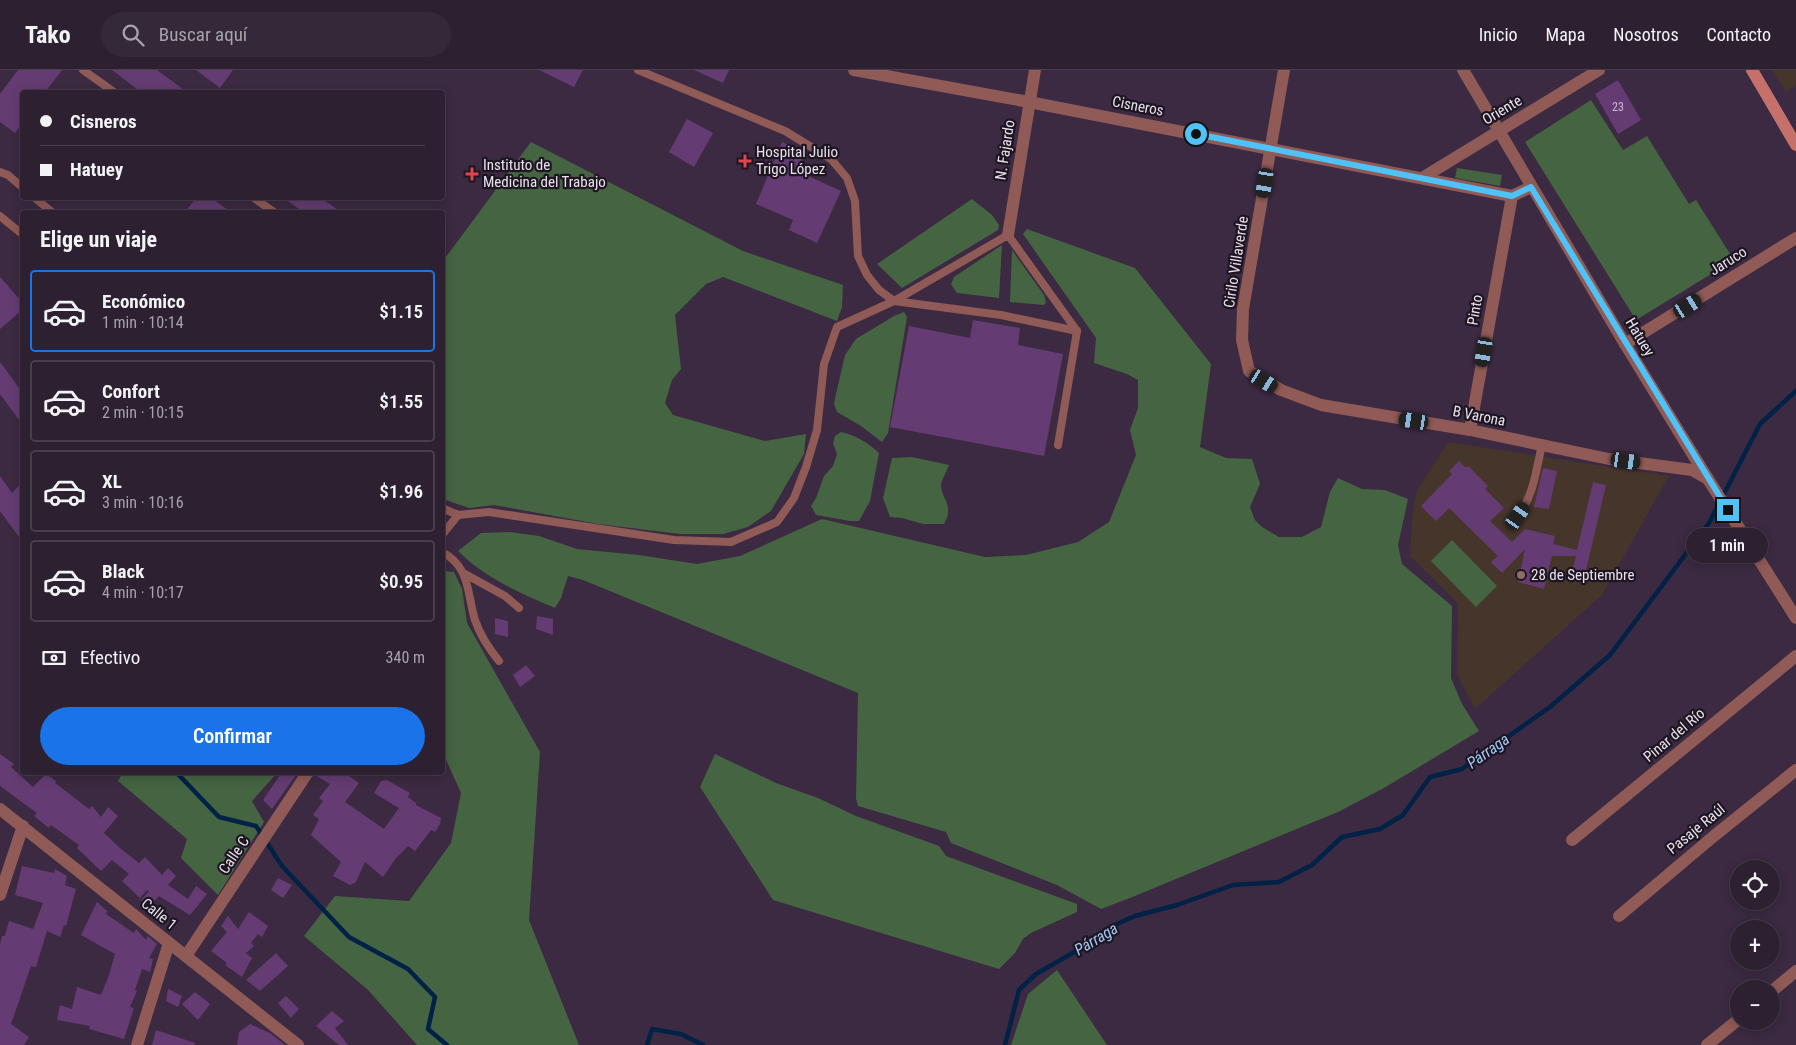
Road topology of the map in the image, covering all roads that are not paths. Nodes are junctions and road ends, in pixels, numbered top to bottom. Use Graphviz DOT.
graph roads {
  1 [pos="83,70"];
  2 [pos="638,70"];
  3 [pos="854,70"];
  4 [pos="1035,70"];
  5 [pos="1284,70"];
  6 [pos="1463,70"];
  7 [pos="1599,70"];
  8 [pos="1752,70"];
  9 [pos="111,90"];
  10 [pos="1030,102"];
  11 [pos="1500,130"];
  12 [pos="1796,145"];
  13 [pos="1271,149"];
  14 [pos="0,172"];
  15 [pos="1422,178"];
  16 [pos="20,185"];
  17 [pos="1531,187"];
  18 [pos="1512,196"];
  19 [pos="37,200"];
  20 [pos="257,200"];
  21 [pos="50,210"];
  22 [pos="271,210"];
  23 [pos="0,216"];
  24 [pos="20,232"];
  25 [pos="1008,235"];
  26 [pos="1796,238"];
  27 [pos="894,301"];
  28 [pos="1078,331"];
  29 [pos="1626,344"];
  30 [pos="1248,371"];
  31 [pos="1470,430"];
  32 [pos="1058,445"];
  33 [pos="1542,445"];
  34 [pos="1708,479"];
  35 [pos="445,509"];
  36 [pos="458,515"];
  37 [pos="1518,516"];
  38 [pos="445,531"];
  39 [pos="445,554"];
  40 [pos="465,574"];
  41 [pos="519,608"];
  42 [pos="1796,618"];
  43 [pos="1796,656"];
  44 [pos="499,661"];
  45 [pos="1796,770"];
  46 [pos="306,775"];
  47 [pos="0,809"];
  48 [pos="23,826"];
  49 [pos="1572,840"];
  50 [pos="0,895"];
  51 [pos="1619,916"];
  52 [pos="169,943"];
  53 [pos="186,956"];
  54 [pos="1796,971"];
  55 [pos="1780,984"];
  56 [pos="1730,1026"];
  57 [pos="137,1045"];
  58 [pos="298,1045"];
  59 [pos="1707,1045"];
  1 -- 9 [label="lane"];
  2 -- 27 [label="lane"];
  3 -- 10 [label="street, Cisneros"];
  4 -- 10 [label="street, N. Fajardo"];
  5 -- 13 [label="street, Cirilo Villaverde"];
  6 -- 11 [label="street, Hatuey"];
  7 -- 11 [label="street, Oriente"];
  8 -- 12 [label="main road"];
  10 -- 13 [label="street, Cisneros"];
  10 -- 25 [label="street, N. Fajardo"];
  11 -- 15 [label="street, Oriente"];
  11 -- 17 [label="street, Hatuey"];
  13 -- 15 [label="street, Cisneros"];
  13 -- 30 [label="street, Cirilo Villaverde"];
  14 -- 16 [label="lane"];
  15 -- 18 [label="street, Cisneros"];
  17 -- 18 [label="street"];
  17 -- 29 [label="street, Hatuey"];
  18 -- 31 [label="street, Pinto"];
  19 -- 21 [label="lane"];
  20 -- 22 [label="lane"];
  23 -- 24 [label="lane"];
  25 -- 27 [label="lane"];
  25 -- 28 [label="lane"];
  26 -- 29 [label="street, Jaruco"];
  27 -- 28 [label="lane"];
  27 -- 36 [label="lane"];
  28 -- 32 [label="lane"];
  29 -- 34 [label="street, Hatuey"];
  30 -- 31 [label="street, B Varona"];
  31 -- 33 [label="street, B Varona"];
  33 -- 34 [label="street, B Varona"];
  33 -- 37 [label="lane"];
  34 -- 42 [label="street, Hatuey"];
  35 -- 36 [label="lane"];
  36 -- 38 [label="lane"];
  39 -- 40 [label="lane"];
  40 -- 41 [label="lane"];
  40 -- 44 [label="lane"];
  43 -- 49 [label="street, Pinar del Río"];
  45 -- 51 [label="street, Pasaje Raúl"];
  46 -- 53 [label="street, Calle C"];
  47 -- 48 [label="street, Calle 1"];
  48 -- 50 [label="street"];
  48 -- 52 [label="street, Calle 1"];
  52 -- 53 [label="street, Calle 1"];
  52 -- 57 [label="street"];
  53 -- 58 [label="street, Calle 1"];
  54 -- 55 [label="street"];
  56 -- 59 [label="street"];
}
